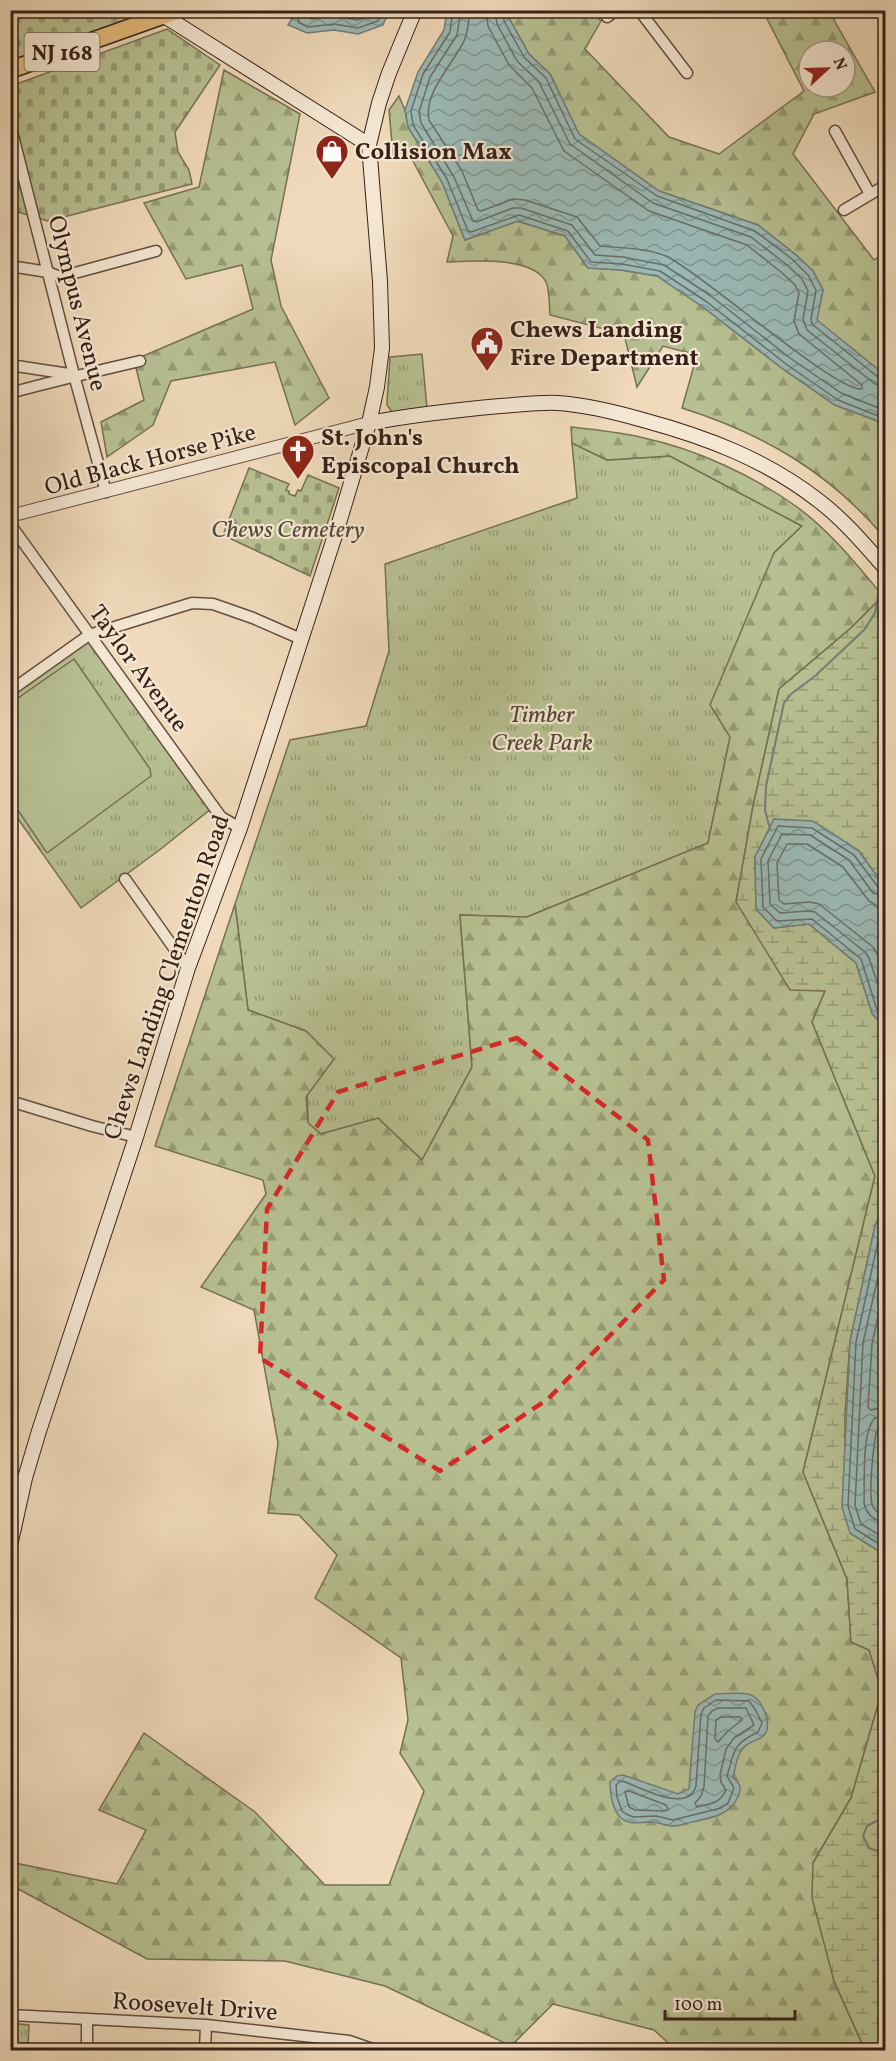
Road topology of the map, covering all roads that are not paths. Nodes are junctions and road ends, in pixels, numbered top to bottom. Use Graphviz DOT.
graph roads {
  1 [pos="415,10"];
  2 [pos="639,10"];
  3 [pos="167,12"];
  4 [pos="10,70"];
  5 [pos="687,74"];
  6 [pos="10,124"];
  7 [pos="834,131"];
  8 [pos="369,145"];
  9 [pos="885,185"];
  10 [pos="870,194"];
  11 [pos="844,210"];
  12 [pos="156,251"];
  13 [pos="10,266"];
  14 [pos="48,272"];
  15 [pos="140,361"];
  16 [pos="10,365"];
  17 [pos="74,375"];
  18 [pos="10,393"];
  19 [pos="369,423"];
  20 [pos="106,492"];
  21 [pos="10,516"];
  22 [pos="10,524"];
  23 [pos="885,569"];
  24 [pos="89,635"];
  25 [pos="301,639"];
  26 [pos="10,691"];
  27 [pos="240,828"];
  28 [pos="125,879"];
  29 [pos="188,968"];
  30 [pos="10,1101"];
  31 [pos="136,1137"];
  32 [pos="10,1546"];
  33 [pos="10,2015"];
  34 [pos="87,2019"];
  35 [pos="206,2025"];
  36 [pos="87,2050"];
  37 [pos="206,2050"];
  38 [pos="375,2050"];
  1 -- 8 [label="main road, Chews Landing Clementon Road"];
  2 -- 5 [label="street"];
  3 -- 4 [label="main road, NJ 168"];
  3 -- 8 [label="main road"];
  6 -- 14 [label="street, Olympus Avenue"];
  7 -- 10 [label="street"];
  8 -- 19 [label="main road, Chews Landing Clementon Road"];
  9 -- 10 [label="street"];
  10 -- 11 [label="street"];
  12 -- 14 [label="street"];
  13 -- 14 [label="street"];
  14 -- 17 [label="street, Olympus Avenue"];
  15 -- 17 [label="street"];
  16 -- 17 [label="street"];
  17 -- 18 [label="street"];
  17 -- 20 [label="street, Olympus Avenue"];
  19 -- 20 [label="street, Old Black Horse Pike"];
  19 -- 23 [label="main road"];
  19 -- 25 [label="main road, Chews Landing Clementon Road"];
  20 -- 21 [label="street, Old Black Horse Pike"];
  22 -- 24 [label="street, Taylor Avenue"];
  24 -- 25 [label="street"];
  24 -- 26 [label="street"];
  24 -- 27 [label="street, Taylor Avenue"];
  25 -- 27 [label="main road, Chews Landing Clementon Road"];
  27 -- 29 [label="main road, Chews Landing Clementon Road"];
  28 -- 29 [label="street"];
  29 -- 31 [label="main road, Chews Landing Clementon Road"];
  30 -- 31 [label="street"];
  31 -- 32 [label="main road, Chews Landing Clementon Road"];
  33 -- 34 [label="street, Roosevelt Drive"];
  34 -- 35 [label="street, Roosevelt Drive"];
  34 -- 36 [label="street"];
  35 -- 37 [label="street"];
  35 -- 38 [label="street, Roosevelt Drive"];
}
